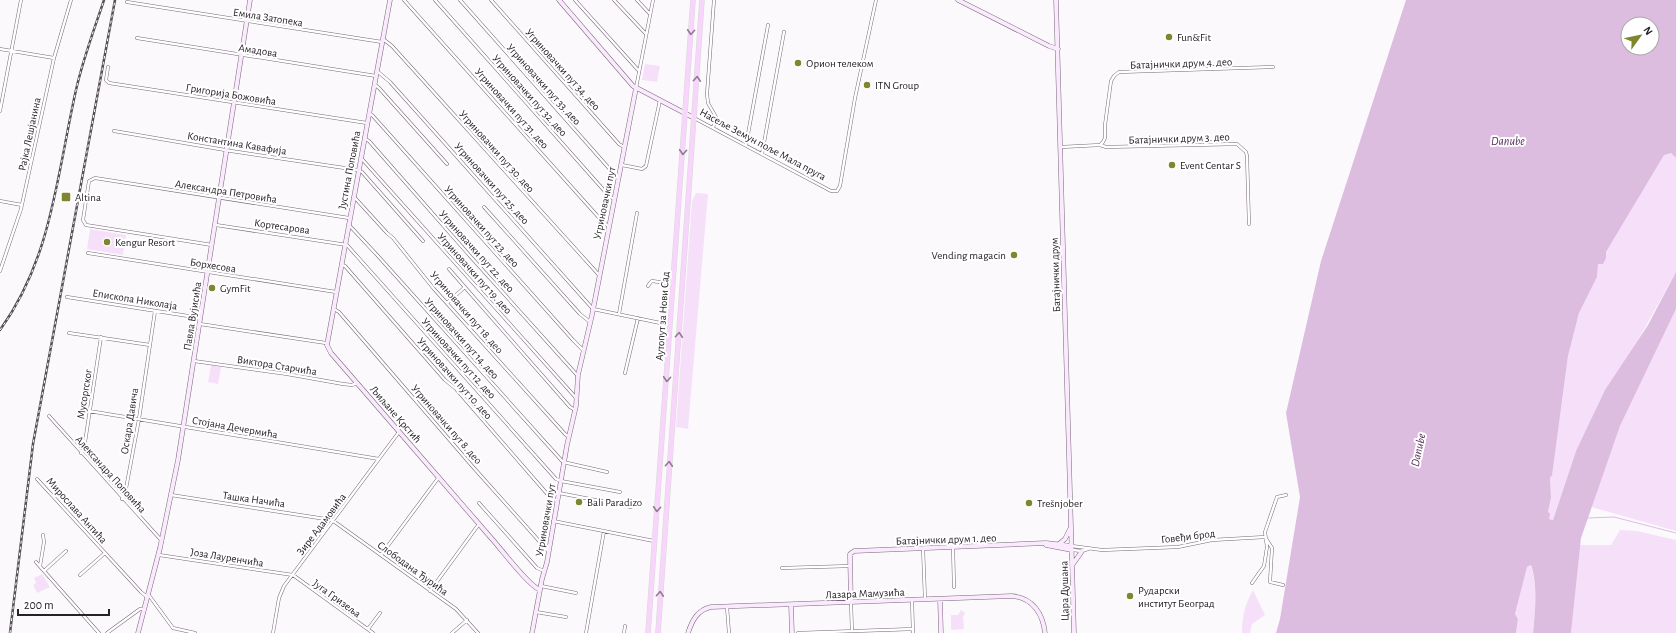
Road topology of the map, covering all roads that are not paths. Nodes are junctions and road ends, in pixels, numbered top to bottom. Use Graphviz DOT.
graph roads {
  1 [pos="21,0"];
  2 [pos="71,0"];
  3 [pos="250,0"];
  4 [pos="390,0"];
  5 [pos="404,0"];
  6 [pos="434,0"];
  7 [pos="460,0"];
  8 [pos="491,0"];
  9 [pos="560,0"];
  10 [pos="575,0"];
  11 [pos="614,0"];
  12 [pos="637,0"];
  13 [pos="653,0"];
  14 [pos="693,0"];
  15 [pos="702,0"];
  16 [pos="714,0"];
  17 [pos="876,0"];
  18 [pos="958,0"];
  19 [pos="1056,0"];
  20 [pos="127,2"];
  21 [pos="650,14"];
  22 [pos="247,21"];
  23 [pos="768,25"];
  24 [pos="784,32"];
  25 [pos="646,34"];
  26 [pos="138,38"];
  27 [pos="382,40"];
  28 [pos="0,49"];
  29 [pos="1058,49"];
  30 [pos="11,52"];
  31 [pos="242,55"];
  32 [pos="54,58"];
  33 [pos="108,67"];
  34 [pos="1273,67"];
  35 [pos="377,70"];
  36 [pos="639,71"];
  37 [pos="376,76"];
  38 [pos="374,85"];
  39 [pos="636,88"];
  40 [pos="660,100"];
  41 [pos="235,103"];
  42 [pos="0,111"];
  43 [pos="369,113"];
  44 [pos="685,113"];
  45 [pos="694,118"];
  46 [pos="367,123"];
  47 [pos="713,128"];
  48 [pos="114,131"];
  49 [pos="364,138"];
  50 [pos="1100,145"];
  51 [pos="746,146"];
  52 [pos="625,147"];
  53 [pos="1061,147"];
  54 [pos="227,150"];
  55 [pos="762,154"];
  56 [pos="360,158"];
  57 [pos="447,164"];
  58 [pos="621,164"];
  59 [pos="358,170"];
  60 [pos="618,176"];
  61 [pos="220,198"];
  62 [pos="353,198"];
  63 [pos="614,198"];
  64 [pos="0,201"];
  65 [pos="22,205"];
  66 [pos="484,207"];
  67 [pos="637,213"];
  68 [pos="349,218"];
  69 [pos="1249,224"];
  70 [pos="216,225"];
  71 [pos="348,225"];
  72 [pos="608,226"];
  73 [pos="423,241"];
  74 [pos="345,244"];
  75 [pos="212,245"];
  76 [pos="88,253"];
  77 [pos="341,265"];
  78 [pos="449,269"];
  79 [pos="0,271"];
  80 [pos="208,272"];
  81 [pos="599,275"];
  82 [pos="673,284"];
  83 [pos="648,286"];
  84 [pos="465,287"];
  85 [pos="336,292"];
  86 [pos="67,297"];
  87 [pos="447,303"];
  88 [pos="333,309"];
  89 [pos="593,309"];
  90 [pos="155,311"];
  91 [pos="619,314"];
  92 [pos="201,318"];
  93 [pos="638,318"];
  94 [pos="590,322"];
  95 [pos="200,324"];
  96 [pos="670,325"];
  97 [pos="69,333"];
  98 [pos="101,337"];
  99 [pos="326,343"];
  100 [pos="150,345"];
  101 [pos="583,350"];
  102 [pos="194,360"];
  103 [pos="625,373"];
  104 [pos="578,375"];
  105 [pos="357,383"];
  106 [pos="577,400"];
  107 [pos="575,410"];
  108 [pos="89,411"];
  109 [pos="49,416"];
  110 [pos="139,419"];
  111 [pos="184,426"];
  112 [pos="399,432"];
  113 [pos="569,437"];
  114 [pos="82,453"];
  115 [pos="379,459"];
  116 [pos="564,463"];
  117 [pos="607,472"];
  118 [pos="439,477"];
  119 [pos="37,479"];
  120 [pos="561,482"];
  121 [pos="620,492"];
  122 [pos="559,493"];
  123 [pos="171,495"];
  124 [pos="1286,495"];
  125 [pos="122,499"];
  126 [pos="558,501"];
  127 [pos="479,503"];
  128 [pos="631,507"];
  129 [pos="334,521"];
  130 [pos="553,521"];
  131 [pos="479,524"];
  132 [pos="1071,527"];
  133 [pos="604,531"];
  134 [pos="43,535"];
  135 [pos="1265,537"];
  136 [pos="162,541"];
  137 [pos="655,541"];
  138 [pos="1061,546"];
  139 [pos="953,547"];
  140 [pos="923,548"];
  141 [pos="1072,548"];
  142 [pos="1089,549"];
  143 [pos="66,551"];
  144 [pos="548,551"];
  145 [pos="1082,551"];
  146 [pos="105,553"];
  147 [pos="159,554"];
  148 [pos="381,555"];
  149 [pos="36,562"];
  150 [pos="1072,564"];
  151 [pos="40,566"];
  152 [pos="850,566"];
  153 [pos="782,568"];
  154 [pos="44,571"];
  155 [pos="544,571"];
  156 [pos="80,575"];
  157 [pos="293,576"];
  158 [pos="1252,583"];
  159 [pos="1283,586"];
  160 [pos="954,587"];
  161 [pos="540,588"];
  162 [pos="430,591"];
  163 [pos="576,593"];
  164 [pos="148,595"];
  165 [pos="925,599"];
  166 [pos="940,599"];
  167 [pos="912,600"];
  168 [pos="851,602"];
  169 [pos="791,605"];
  170 [pos="727,606"];
  171 [pos="144,609"];
  172 [pos="536,612"];
  173 [pos="380,613"];
  174 [pos="566,617"];
  175 [pos="467,620"];
  176 [pos="625,626"];
  177 [pos="368,629"];
  178 [pos="912,629"];
  179 [pos="96,632"];
  180 [pos="183,632"];
  181 [pos="852,632"];
  182 [pos="107,633"];
  183 [pos="138,633"];
  184 [pos="195,633"];
  185 [pos="273,633"];
  186 [pos="373,633"];
  187 [pos="452,633"];
  188 [pos="478,633"];
  189 [pos="532,633"];
  190 [pos="586,633"];
  191 [pos="624,633"];
  192 [pos="648,633"];
  193 [pos="658,633"];
  194 [pos="688,633"];
  195 [pos="728,633"];
  196 [pos="792,633"];
  197 [pos="798,633"];
  198 [pos="913,633"];
  199 [pos="941,633"];
  200 [pos="1044,633"];
  201 [pos="1074,633"];
  1 -- 30 [label="street"];
  2 -- 32 [label="street, Рајка Лешјанина"];
  3 -- 22 [label="street, Павла Вујисића"];
  4 -- 27 [label="street, Јустина Поповића"];
  5 -- 72 [label="street, Угриновачки пут 31. део"];
  6 -- 63 [label="street, Угриновачки пут 32. део"];
  7 -- 60 [label="street, Угриновачки пут 33. део"];
  8 -- 52 [label="street, Угриновачки пут 34. део"];
  9 -- 39 [label="street"];
  10 -- 36 [label="street"];
  11 -- 25 [label="street"];
  12 -- 21 [label="street"];
  13 -- 21 [label="street, Угриновачки пут"];
  14 -- 44 [label="main road, Аутопут за Нови Сад, one-way"];
  45 -- 15 [label="main road, Аутопут за Нови Сад, one-way"];
  16 -- 47 [label="street"];
  17 -- 55 [label="street, Насеље Земун поље Мала пруга"];
  18 -- 29 [label="street"];
  19 -- 29 [label="street, Батајнички друм"];
  20 -- 22 [label="street, Емила Затопека"];
  21 -- 25 [label="street, Угриновачки пут"];
  22 -- 27 [label="street, Емила Затопека"];
  22 -- 31 [label="street, Павла Вујисића"];
  23 -- 51 [label="street"];
  24 -- 55 [label="street"];
  25 -- 36 [label="street, Угриновачки пут"];
  26 -- 31 [label="street, Амадова"];
  27 -- 35 [label="street, Јустина Поповића"];
  27 -- 81 [label="street, Угриновачки пут 30. део"];
  28 -- 30 [label="street"];
  29 -- 53 [label="street, Батајнички друм"];
  30 -- 32 [label="street"];
  30 -- 42 [label="street"];
  31 -- 37 [label="street, Амадова"];
  31 -- 41 [label="street, Павла Вујисића"];
  32 -- 65 [label="street, Рајка Лешјанина"];
  33 -- 41 [label="street, Григорија Божовића"];
  34 -- 50 [label="street, Батајнички друм 4. део"];
  35 -- 37 [label="street, Јустина Поповића"];
  35 -- 89 [label="street, Угриновачки пут 25. део"];
  36 -- 39 [label="street, Угриновачки пут"];
  37 -- 38 [label="street, Јустина Поповића"];
  38 -- 43 [label="street, Јустина Поповића"];
  38 -- 57 [label="street"];
  39 -- 40 [label="street, Насеље Земун поље Мала пруга"];
  39 -- 52 [label="street, Угриновачки пут"];
  40 -- 44 [label="street, Насеље Земун поље Мала пруга"];
  40 -- 58 [label="street"];
  41 -- 46 [label="street, Григорија Божовића"];
  41 -- 54 [label="street, Павла Вујисића"];
  43 -- 46 [label="street, Јустина Поповића"];
  43 -- 101 [label="street, Угриновачки пут 23. део"];
  44 -- 45 [label="street, Насеље Земун поље Мала пруга"];
  44 -- 82 [label="main road, Аутопут за Нови Сад, one-way"];
  45 -- 47 [label="street, Насеље Земун поље Мала пруга"];
  193 -- 45 [label="main road, Аутопут за Нови Сад, one-way"];
  46 -- 49 [label="street, Јустина Поповића"];
  47 -- 51 [label="street, Насеље Земун поље Мала пруга"];
  48 -- 54 [label="street, Константина Кавафија"];
  49 -- 56 [label="street, Јустина Поповића"];
  49 -- 104 [label="street, Угриновачки пут 22. део"];
  50 -- 53 [label="street, Батајнички друм 3. део"];
  50 -- 69 [label="street, Батајнички друм 3. део"];
  51 -- 55 [label="street, Насеље Земун поље Мала пруга"];
  52 -- 58 [label="street, Угриновачки пут"];
  53 -- 132 [label="street, Батајнички друм"];
  54 -- 59 [label="street, Константина Кавафија"];
  54 -- 61 [label="street, Павла Вујисића"];
  56 -- 59 [label="street, Јустина Поповића"];
  56 -- 106 [label="street, Угриновачки пут 19. део"];
  58 -- 60 [label="street, Угриновачки пут"];
  59 -- 62 [label="street, Јустина Поповића"];
  59 -- 73 [label="street"];
  60 -- 63 [label="street, Угриновачки пут"];
  61 -- 68 [label="street, Александра Петровића"];
  61 -- 70 [label="street, Павла Вујисића"];
  61 -- 75 [label="street, Александра Петровића"];
  62 -- 68 [label="street, Јустина Поповића"];
  62 -- 87 [label="street, Угриновачки пут 18. део"];
  63 -- 72 [label="street, Угриновачки пут"];
  64 -- 65 [label="street"];
  65 -- 79 [label="street, Рајка Лешјанина"];
  66 -- 94 [label="street"];
  67 -- 91 [label="street"];
  68 -- 71 [label="street, Јустина Поповића"];
  70 -- 74 [label="street, Кортесарова"];
  70 -- 75 [label="street, Павла Вујисића"];
  71 -- 74 [label="street, Јустина Поповића"];
  71 -- 116 [label="street, Угриновачки пут 14. део"];
  72 -- 81 [label="street, Угриновачки пут"];
  74 -- 77 [label="street, Јустина Поповића"];
  74 -- 120 [label="street, Угриновачки пут 12. део"];
  75 -- 80 [label="street, Павла Вујисића"];
  76 -- 80 [label="street, Борхесова"];
  77 -- 85 [label="street, Јустина Поповића"];
  77 -- 126 [label="street, Угриновачки пут 10. део"];
  78 -- 84 [label="street"];
  80 -- 85 [label="street, Борхесова"];
  80 -- 92 [label="street, Павла Вујисића"];
  81 -- 89 [label="street, Угриновачки пут"];
  82 -- 83 [label="street"];
  82 -- 96 [label="main road, Аутопут за Нови Сад"];
  84 -- 87 [label="street"];
  84 -- 107 [label="street"];
  85 -- 88 [label="street, Јустина Поповића"];
  86 -- 90 [label="street, Епископа Николаја"];
  87 -- 113 [label="street, Угриновачки пут 18. део"];
  88 -- 99 [label="street, Јустина Поповића"];
  88 -- 144 [label="street, Угриновачки пут 8. део"];
  89 -- 91 [label="street"];
  89 -- 94 [label="street, Угриновачки пут"];
  90 -- 92 [label="street, Епископа Николаја"];
  90 -- 100 [label="street, Оскара Давича"];
  91 -- 93 [label="street"];
  92 -- 95 [label="street, Павла Вујисића"];
  93 -- 96 [label="street"];
  93 -- 103 [label="street"];
  94 -- 101 [label="street, Угриновачки пут"];
  95 -- 99 [label="street"];
  95 -- 102 [label="street, Павла Вујисића"];
  96 -- 137 [label="main road, Аутопут за Нови Сад, one-way"];
  97 -- 98 [label="street"];
  98 -- 100 [label="street"];
  98 -- 108 [label="street, Мусоргског"];
  99 -- 105 [label="street, Љиљане Крстић"];
  100 -- 110 [label="street, Оскара Давича"];
  101 -- 104 [label="street, Угриновачки пут"];
  102 -- 105 [label="street, Виктора Старчића"];
  102 -- 111 [label="street, Павла Вујисића"];
  104 -- 106 [label="street, Угриновачки пут"];
  105 -- 112 [label="street, Љиљане Крстић"];
  106 -- 107 [label="street, Угриновачки пут"];
  107 -- 113 [label="street, Угриновачки пут"];
  108 -- 110 [label="street, Стојана Дечермића"];
  108 -- 114 [label="street, Мусоргског"];
  109 -- 114 [label="street, Александра Поповића"];
  110 -- 111 [label="street, Стојана Дечермића"];
  110 -- 125 [label="street, Оскара Давича"];
  111 -- 115 [label="street, Стојана Дечермића"];
  111 -- 123 [label="street, Павла Вујисића"];
  112 -- 115 [label="street, Зире Адамовића"];
  112 -- 118 [label="street, Љиљане Крстић"];
  113 -- 116 [label="street, Угриновачки пут"];
  114 -- 125 [label="street, Александра Поповића"];
  115 -- 129 [label="street, Зире Адамовића"];
  116 -- 117 [label="street"];
  116 -- 120 [label="street, Угриновачки пут"];
  118 -- 131 [label="street, Љиљане Крстић"];
  118 -- 148 [label="street"];
  119 -- 146 [label="street, Мирослава Антића"];
  120 -- 121 [label="street"];
  120 -- 122 [label="street, Угриновачки пут"];
  122 -- 126 [label="street, Угриновачки пут"];
  122 -- 128 [label="street"];
  123 -- 129 [label="street, Ташка Начића"];
  123 -- 136 [label="street, Павла Вујисића"];
  124 -- 135 [label="street"];
  125 -- 136 [label="street, Александра Поповића"];
  126 -- 130 [label="street, Угриновачки пут"];
  127 -- 155 [label="street"];
  129 -- 148 [label="street, Слободана Ђурића"];
  129 -- 157 [label="street, Зире Адамовића"];
  130 -- 133 [label="street"];
  130 -- 144 [label="street, Угриновачки пут"];
  131 -- 161 [label="street, Љиљане Крстић"];
  131 -- 162 [label="street"];
  132 -- 138 [label="street"];
  132 -- 141 [label="street, Батајнички друм"];
  133 -- 137 [label="street"];
  133 -- 190 [label="street"];
  134 -- 151 [label="street"];
  135 -- 142 [label="street, Говеђи брод"];
  135 -- 158 [label="street"];
  135 -- 159 [label="street"];
  136 -- 147 [label="street, Павла Вујисића"];
  137 -- 192 [label="main road, Аутопут за Нови Сад"];
  138 -- 139 [label="street, Батајнички друм 1. део"];
  138 -- 141 [label="street, Батајнички друм 1. део"];
  138 -- 150 [label="street"];
  139 -- 140 [label="street, Батајнички друм 1. део"];
  139 -- 160 [label="street"];
  140 -- 152 [label="street, Батајнички друм 1. део"];
  140 -- 165 [label="street"];
  141 -- 142 [label="street"];
  141 -- 145 [label="street"];
  141 -- 150 [label="street, Цара Душана"];
  142 -- 145 [label="street"];
  143 -- 154 [label="street"];
  144 -- 155 [label="street, Угриновачки пут"];
  145 -- 150 [label="street"];
  146 -- 156 [label="street, Мирослава Антића"];
  146 -- 164 [label="street, Мирослава Антића"];
  147 -- 157 [label="street, Јоза Лауренчића"];
  147 -- 164 [label="street, Павла Вујисића"];
  148 -- 162 [label="street, Слободана Ђурића"];
  149 -- 151 [label="street"];
  150 -- 201 [label="street, Цара Душана"];
  151 -- 154 [label="street"];
  152 -- 153 [label="street"];
  152 -- 168 [label="street"];
  154 -- 179 [label="street"];
  155 -- 161 [label="street, Угриновачки пут"];
  157 -- 177 [label="street, Југа Гризеља"];
  157 -- 185 [label="street, Зире Адамовића"];
  161 -- 163 [label="street"];
  161 -- 172 [label="street, Угриновачки пут"];
  162 -- 175 [label="street, Слободана Ђурића"];
  164 -- 171 [label="street, Павла Вујисића"];
  164 -- 180 [label="street, Мирослава Антића"];
  165 -- 166 [label="street, Лазара Мамузића"];
  165 -- 167 [label="street, Лазара Мамузића"];
  166 -- 199 [label="street"];
  166 -- 200 [label="street, Лазара Мамузића"];
  167 -- 168 [label="street, Лазара Мамузића"];
  167 -- 178 [label="street"];
  168 -- 169 [label="street, Лазара Мамузића"];
  168 -- 181 [label="street"];
  169 -- 170 [label="street, Лазара Мамузића"];
  169 -- 196 [label="street"];
  170 -- 194 [label="street, Лазара Мамузића"];
  170 -- 195 [label="street"];
  171 -- 182 [label="street"];
  171 -- 183 [label="street, Павла Вујисића"];
  172 -- 174 [label="street"];
  172 -- 189 [label="street, Угриновачки пут"];
  173 -- 177 [label="street"];
  175 -- 187 [label="street"];
  175 -- 188 [label="street, Слободана Ђурића"];
  176 -- 191 [label="street"];
  177 -- 186 [label="street, Југа Гризеља"];
  178 -- 181 [label="street"];
  178 -- 198 [label="street"];
  180 -- 184 [label="street"];
  181 -- 197 [label="street"];
}
